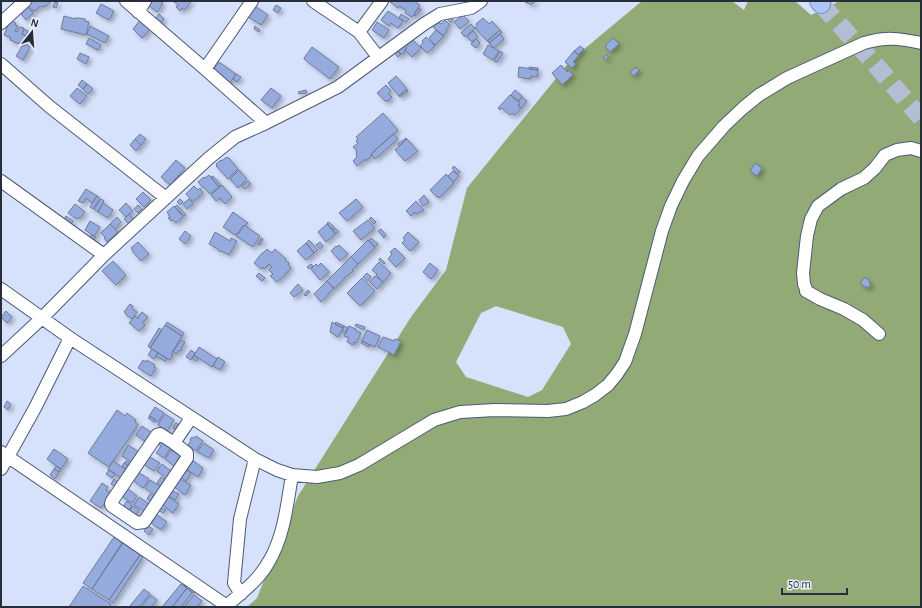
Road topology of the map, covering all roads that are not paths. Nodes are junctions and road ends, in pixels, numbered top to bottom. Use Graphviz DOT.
graph roads {
  1 [pos="25,1"];
  2 [pos="126,1"];
  3 [pos="145,1"];
  4 [pos="252,1"];
  5 [pos="313,1"];
  6 [pos="382,1"];
  7 [pos="481,1"];
  8 [pos="138,12"];
  9 [pos="1,23"];
  10 [pos="359,32"];
  11 [pos="921,43"];
  12 [pos="378,57"];
  13 [pos="1,64"];
  14 [pos="205,69"];
  15 [pos="266,123"];
  16 [pos="921,151"];
  17 [pos="1,181"];
  18 [pos="166,198"];
  19 [pos="104,255"];
  20 [pos="1,289"];
  21 [pos="42,318"];
  22 [pos="879,334"];
  23 [pos="70,338"];
  24 [pos="1,356"];
  25 [pos="191,418"];
  26 [pos="174,443"];
  27 [pos="5,455"];
  28 [pos="255,459"];
  29 [pos="1,469"];
  30 [pos="292,475"];
  31 [pos="241,594"];
  32 [pos="226,606"];
  1 -- 9 [label="street"];
  2 -- 8 [label="street"];
  3 -- 8 [label="street"];
  4 -- 14 [label="street"];
  5 -- 10 [label="street"];
  6 -- 10 [label="street"];
  7 -- 12 [label="street"];
  8 -- 14 [label="street"];
  10 -- 12 [label="street"];
  11 -- 30 [label="street"];
  12 -- 15 [label="street"];
  13 -- 18 [label="street"];
  14 -- 15 [label="street"];
  15 -- 18 [label="street"];
  16 -- 22 [label="street"];
  17 -- 19 [label="street"];
  18 -- 19 [label="street"];
  19 -- 21 [label="street"];
  20 -- 21 [label="street"];
  21 -- 23 [label="street"];
  21 -- 24 [label="street"];
  23 -- 25 [label="street"];
  23 -- 27 [label="street"];
  25 -- 26 [label="street"];
  25 -- 28 [label="street"];
  26 -- 26 [label="street"];
  27 -- 29 [label="street"];
  27 -- 32 [label="street"];
  28 -- 30 [label="street"];
  28 -- 31 [label="street"];
  30 -- 31 [label="street"];
  31 -- 32 [label="street"];
}
